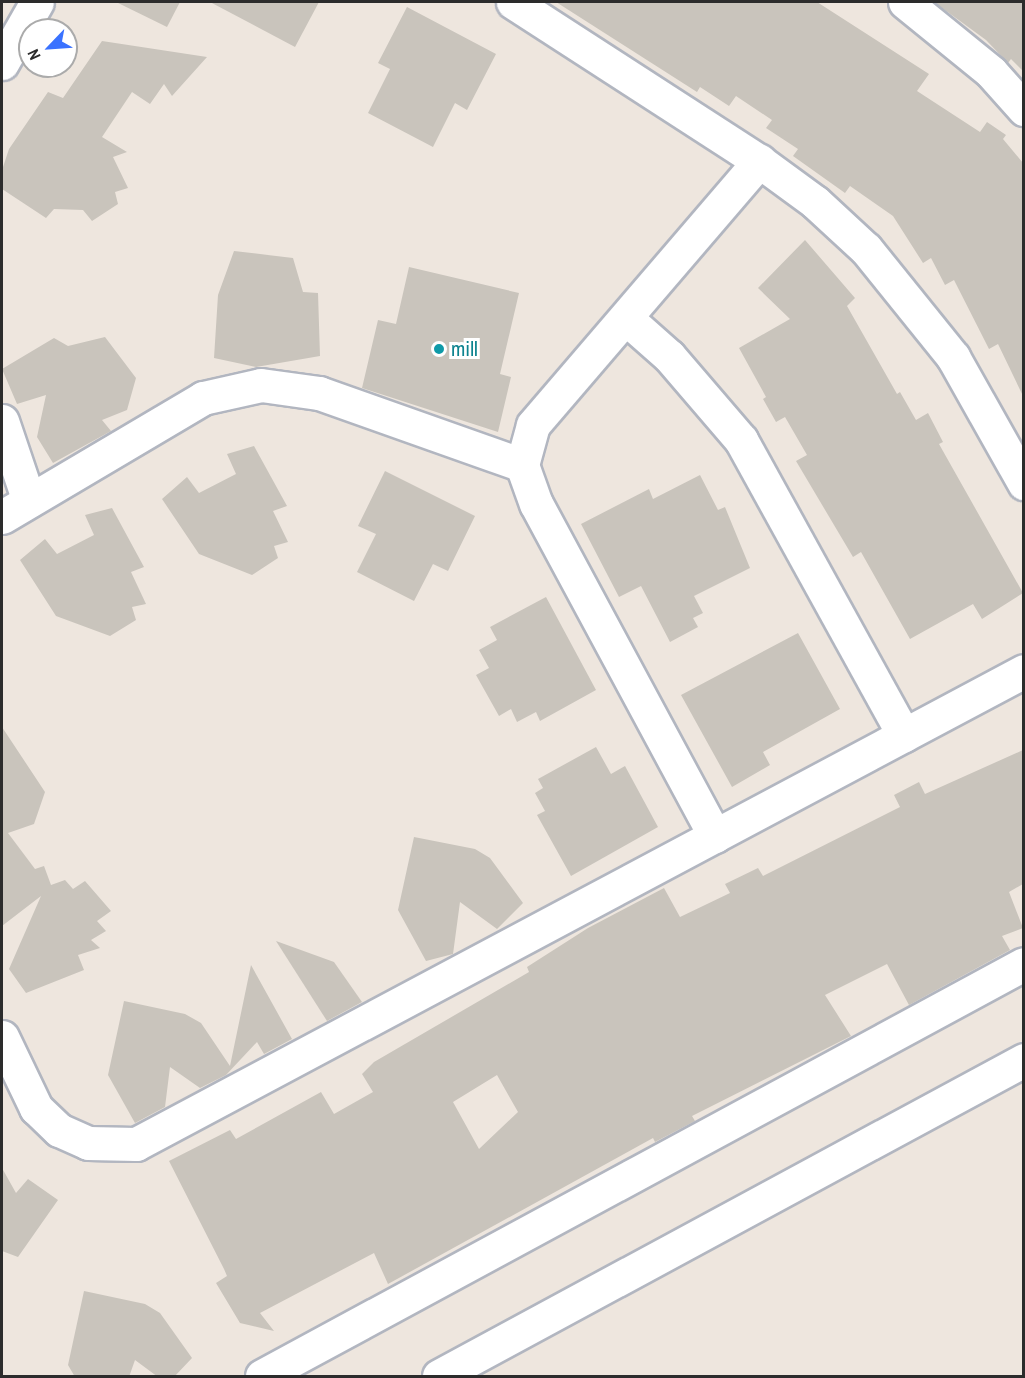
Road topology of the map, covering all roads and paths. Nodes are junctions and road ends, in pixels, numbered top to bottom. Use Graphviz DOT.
graph roads {
  1 [pos="38,2"];
  2 [pos="513,2"];
  3 [pos="905,2"];
  4 [pos="2,63"];
  5 [pos="1023,109"];
  6 [pos="759,161"];
  7 [pos="627,319"];
  8 [pos="2,421"];
  9 [pos="522,465"];
  10 [pos="1023,483"];
  11 [pos="29,501"];
  12 [pos="2,517"];
  13 [pos="1023,671"];
  14 [pos="904,735"];
  15 [pos="715,836"];
  16 [pos="1023,964"];
  17 [pos="2,1037"];
  18 [pos="1023,1060"];
  19 [pos="261,1377"];
  20 [pos="439,1377"];
  1 -- 4 [label="street"];
  2 -- 6 [label="street"];
  3 -- 5 [label="street"];
  6 -- 7 [label="street"];
  6 -- 10 [label="street"];
  7 -- 9 [label="street"];
  7 -- 14 [label="street"];
  8 -- 11 [label="street"];
  9 -- 11 [label="street"];
  9 -- 15 [label="street"];
  11 -- 12 [label="street"];
  13 -- 14 [label="street"];
  14 -- 15 [label="street"];
  15 -- 17 [label="street"];
  16 -- 19 [label="street"];
  18 -- 20 [label="street"];
}
